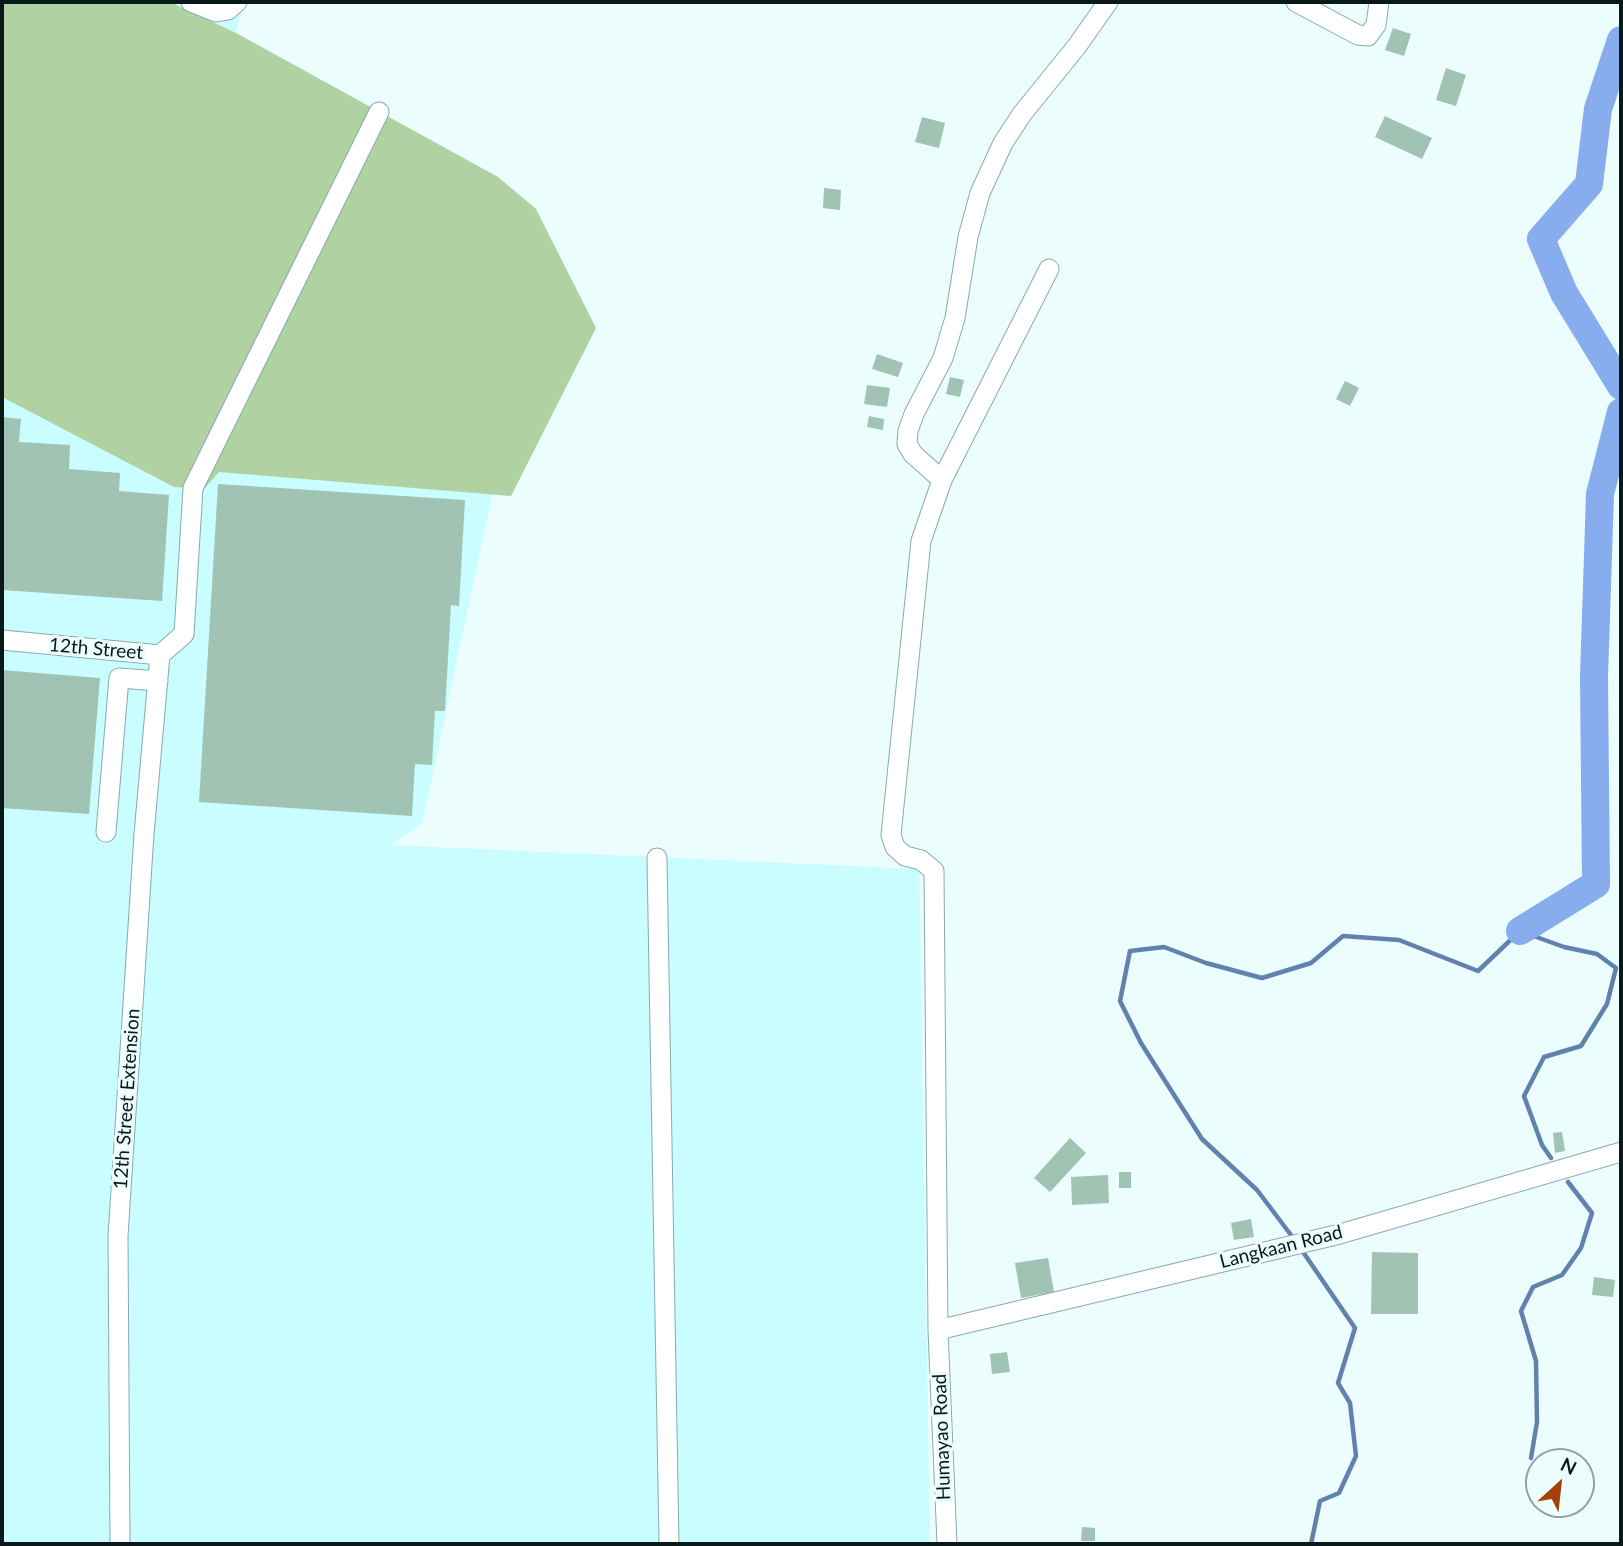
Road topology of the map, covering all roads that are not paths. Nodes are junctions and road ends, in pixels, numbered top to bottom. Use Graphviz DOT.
graph roads {
  1 [pos="191,2"];
  2 [pos="237,2"];
  3 [pos="1108,2"];
  4 [pos="1296,2"];
  5 [pos="1379,2"];
  6 [pos="379,112"];
  7 [pos="1049,269"];
  8 [pos="942,480"];
  9 [pos="2,640"];
  10 [pos="160,655"];
  11 [pos="158,681"];
  12 [pos="106,832"];
  13 [pos="657,858"];
  14 [pos="1621,1152"];
  15 [pos="938,1330"];
  16 [pos="120,1544"];
  17 [pos="668,1544"];
  18 [pos="947,1544"];
  1 -- 2 [label="street"];
  3 -- 8 [label="street"];
  4 -- 5 [label="street"];
  6 -- 10 [label="street, 12th Street"];
  7 -- 8 [label="street"];
  8 -- 15 [label="street, Humayao Road"];
  9 -- 10 [label="street, 12th Street"];
  10 -- 11 [label="street, 12th Street Extension"];
  11 -- 12 [label="street"];
  11 -- 16 [label="street, 12th Street Extension"];
  13 -- 17 [label="street"];
  14 -- 15 [label="street, Langkaan Road"];
  15 -- 18 [label="street, Humayao Road"];
}
